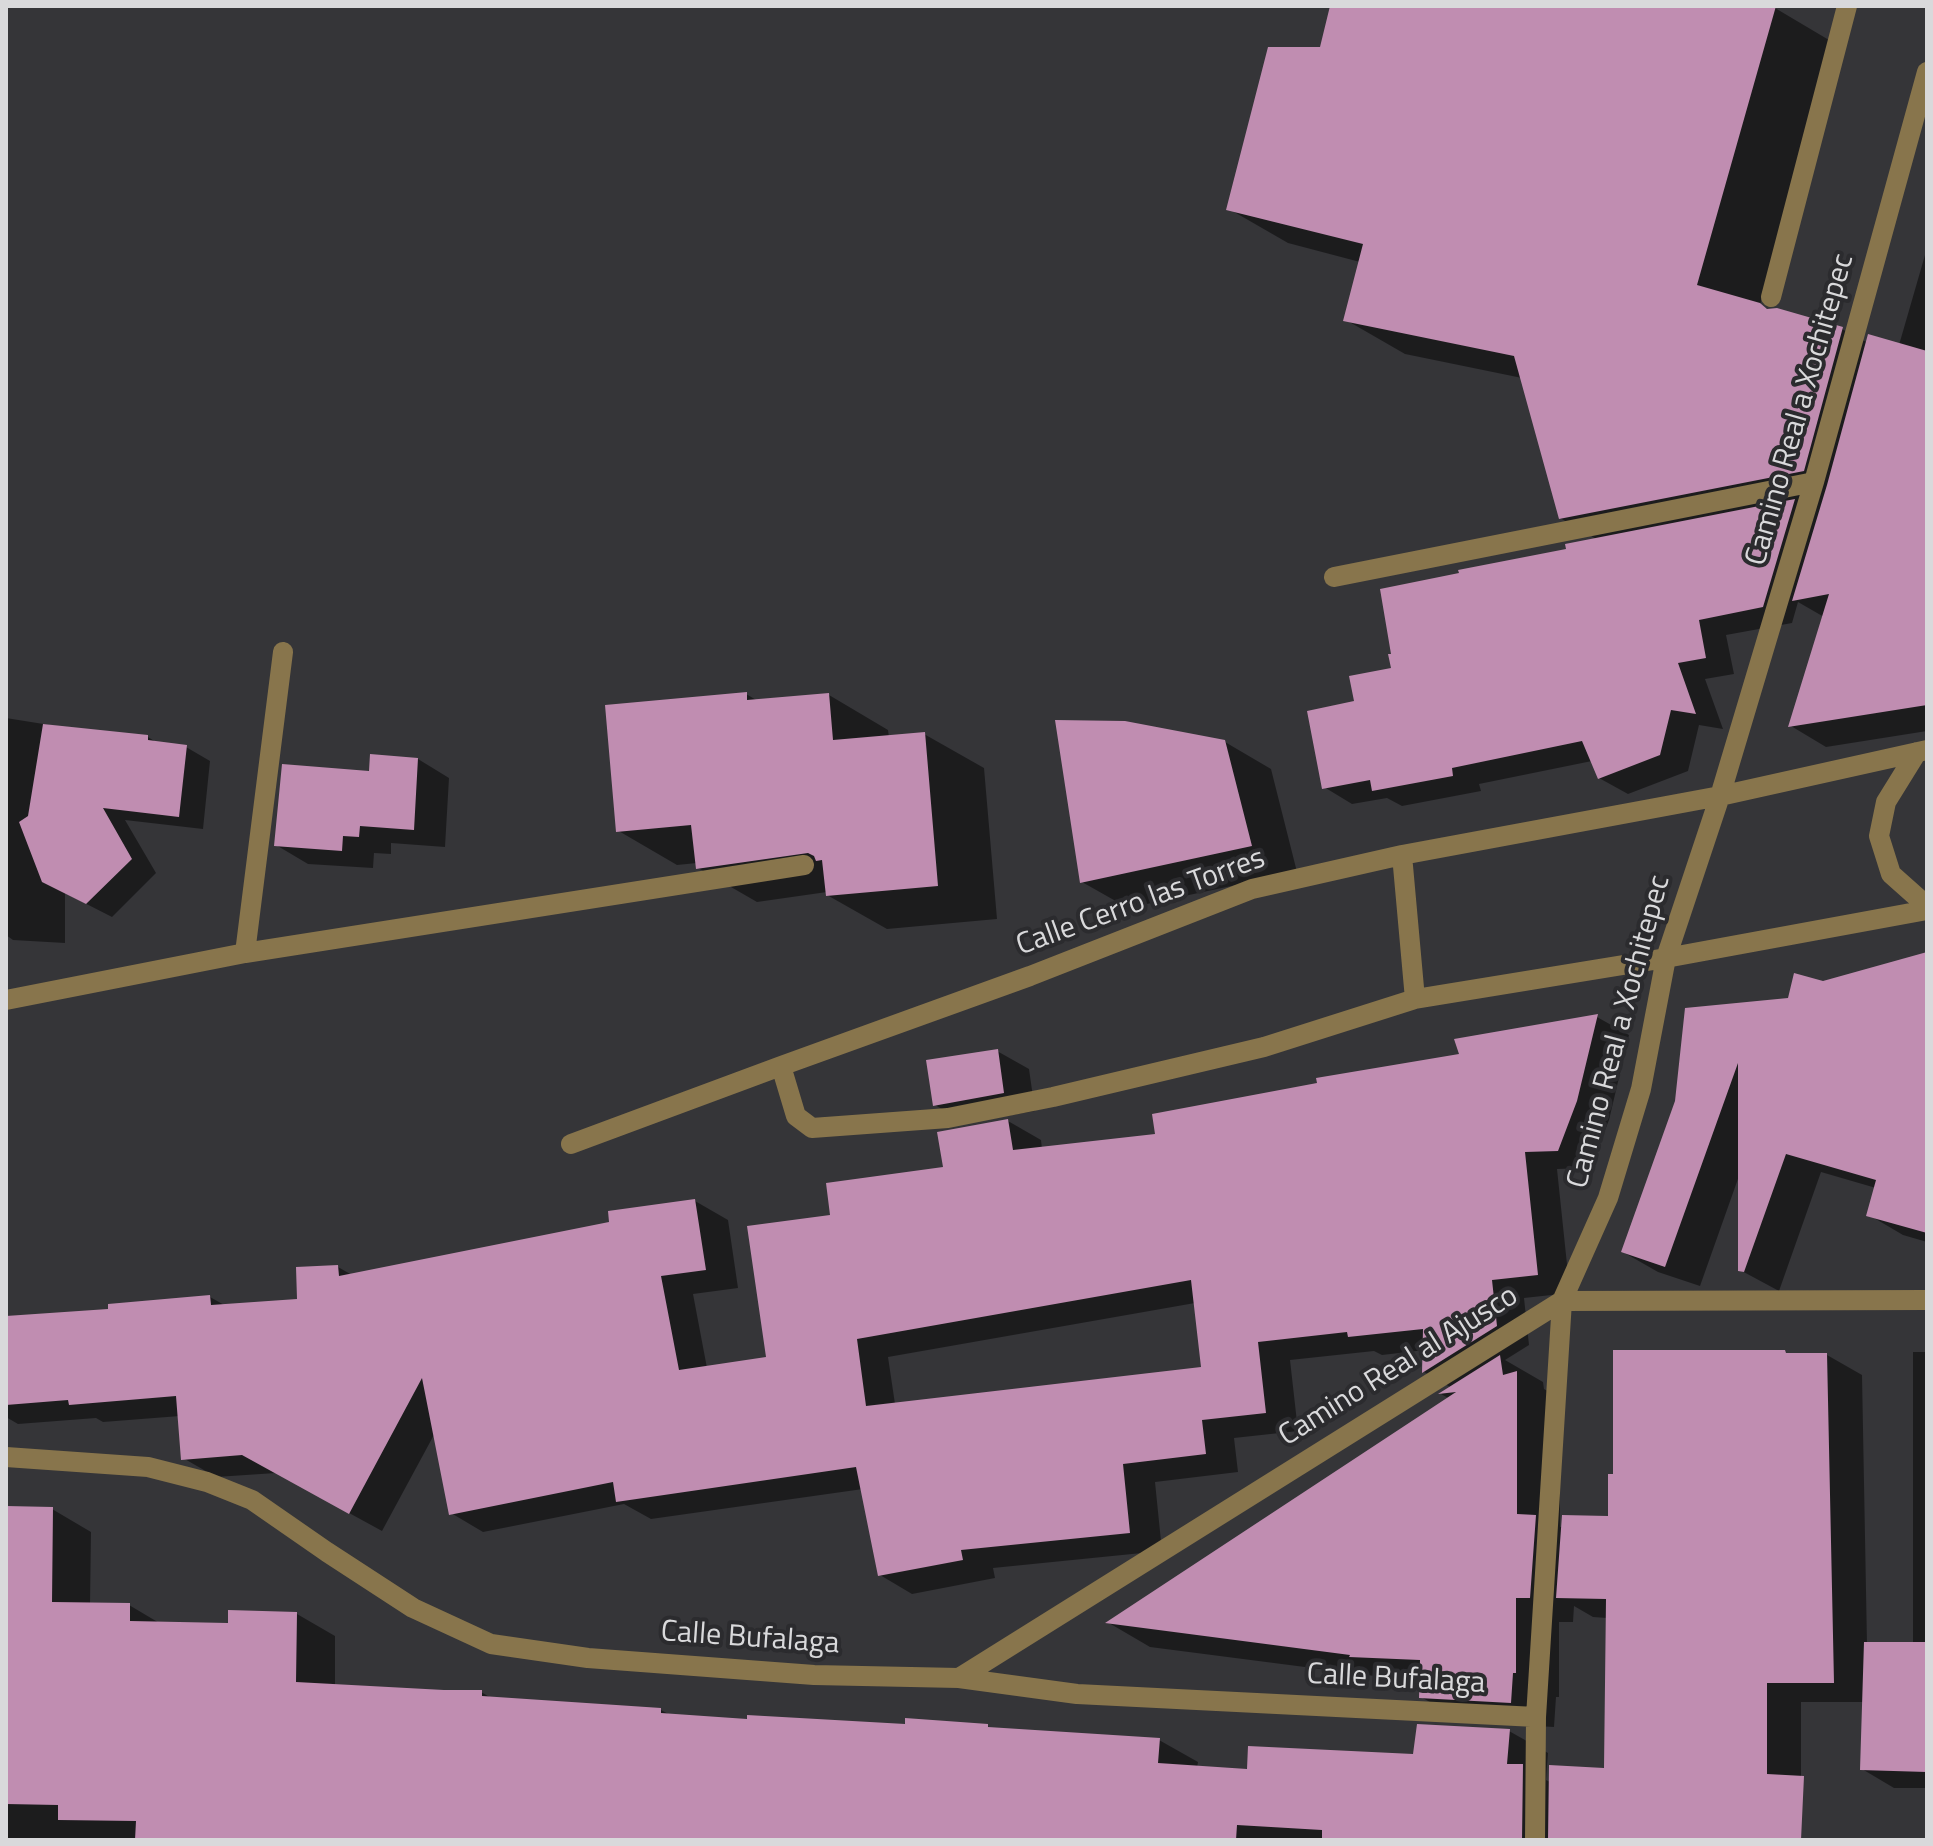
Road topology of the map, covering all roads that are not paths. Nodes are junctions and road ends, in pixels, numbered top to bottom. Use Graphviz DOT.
graph roads {
  1 [pos="1847,6"];
  2 [pos="1927,72"];
  3 [pos="1771,297"];
  4 [pos="1814,482"];
  5 [pos="1334,577"];
  6 [pos="283,652"];
  7 [pos="1922,751"];
  8 [pos="1720,796"];
  9 [pos="1402,855"];
  10 [pos="804,865"];
  11 [pos="1927,908"];
  12 [pos="245,953"];
  13 [pos="1666,958"];
  14 [pos="1415,999"];
  15 [pos="6,1000"];
  16 [pos="781,1066"];
  17 [pos="571,1144"];
  18 [pos="1927,1300"];
  19 [pos="1562,1301"];
  20 [pos="6,1457"];
  21 [pos="959,1678"];
  22 [pos="1536,1717"];
  23 [pos="1535,1840"];
  1 -- 3 [label="street"];
  2 -- 4 [label="street, Camino Real a Xochitepec"];
  4 -- 5 [label="street"];
  4 -- 8 [label="street, Camino Real a Xochitepec"];
  6 -- 12 [label="street"];
  7 -- 8 [label="street, Calle Cerro las Torres"];
  7 -- 11 [label="street"];
  8 -- 9 [label="street, Calle Cerro las Torres"];
  8 -- 13 [label="street, Camino Real a Xochitepec"];
  9 -- 14 [label="street"];
  9 -- 16 [label="street, Calle Cerro las Torres"];
  10 -- 12 [label="street"];
  11 -- 13 [label="street"];
  12 -- 15 [label="street"];
  13 -- 14 [label="street"];
  13 -- 19 [label="street, Camino Real a Xochitepec"];
  14 -- 16 [label="street"];
  16 -- 17 [label="street, Calle Cerro las Torres"];
  18 -- 19 [label="street, Camino Real al Ajusco"];
  19 -- 21 [label="street, Camino Real al Ajusco"];
  19 -- 22 [label="street, Camino Real a Xochitepec"];
  20 -- 21 [label="street, Calle Bufalaga"];
  21 -- 22 [label="street, Calle Bufalaga"];
  22 -- 23 [label="street, Camino Real a Xochitepec"];
}
